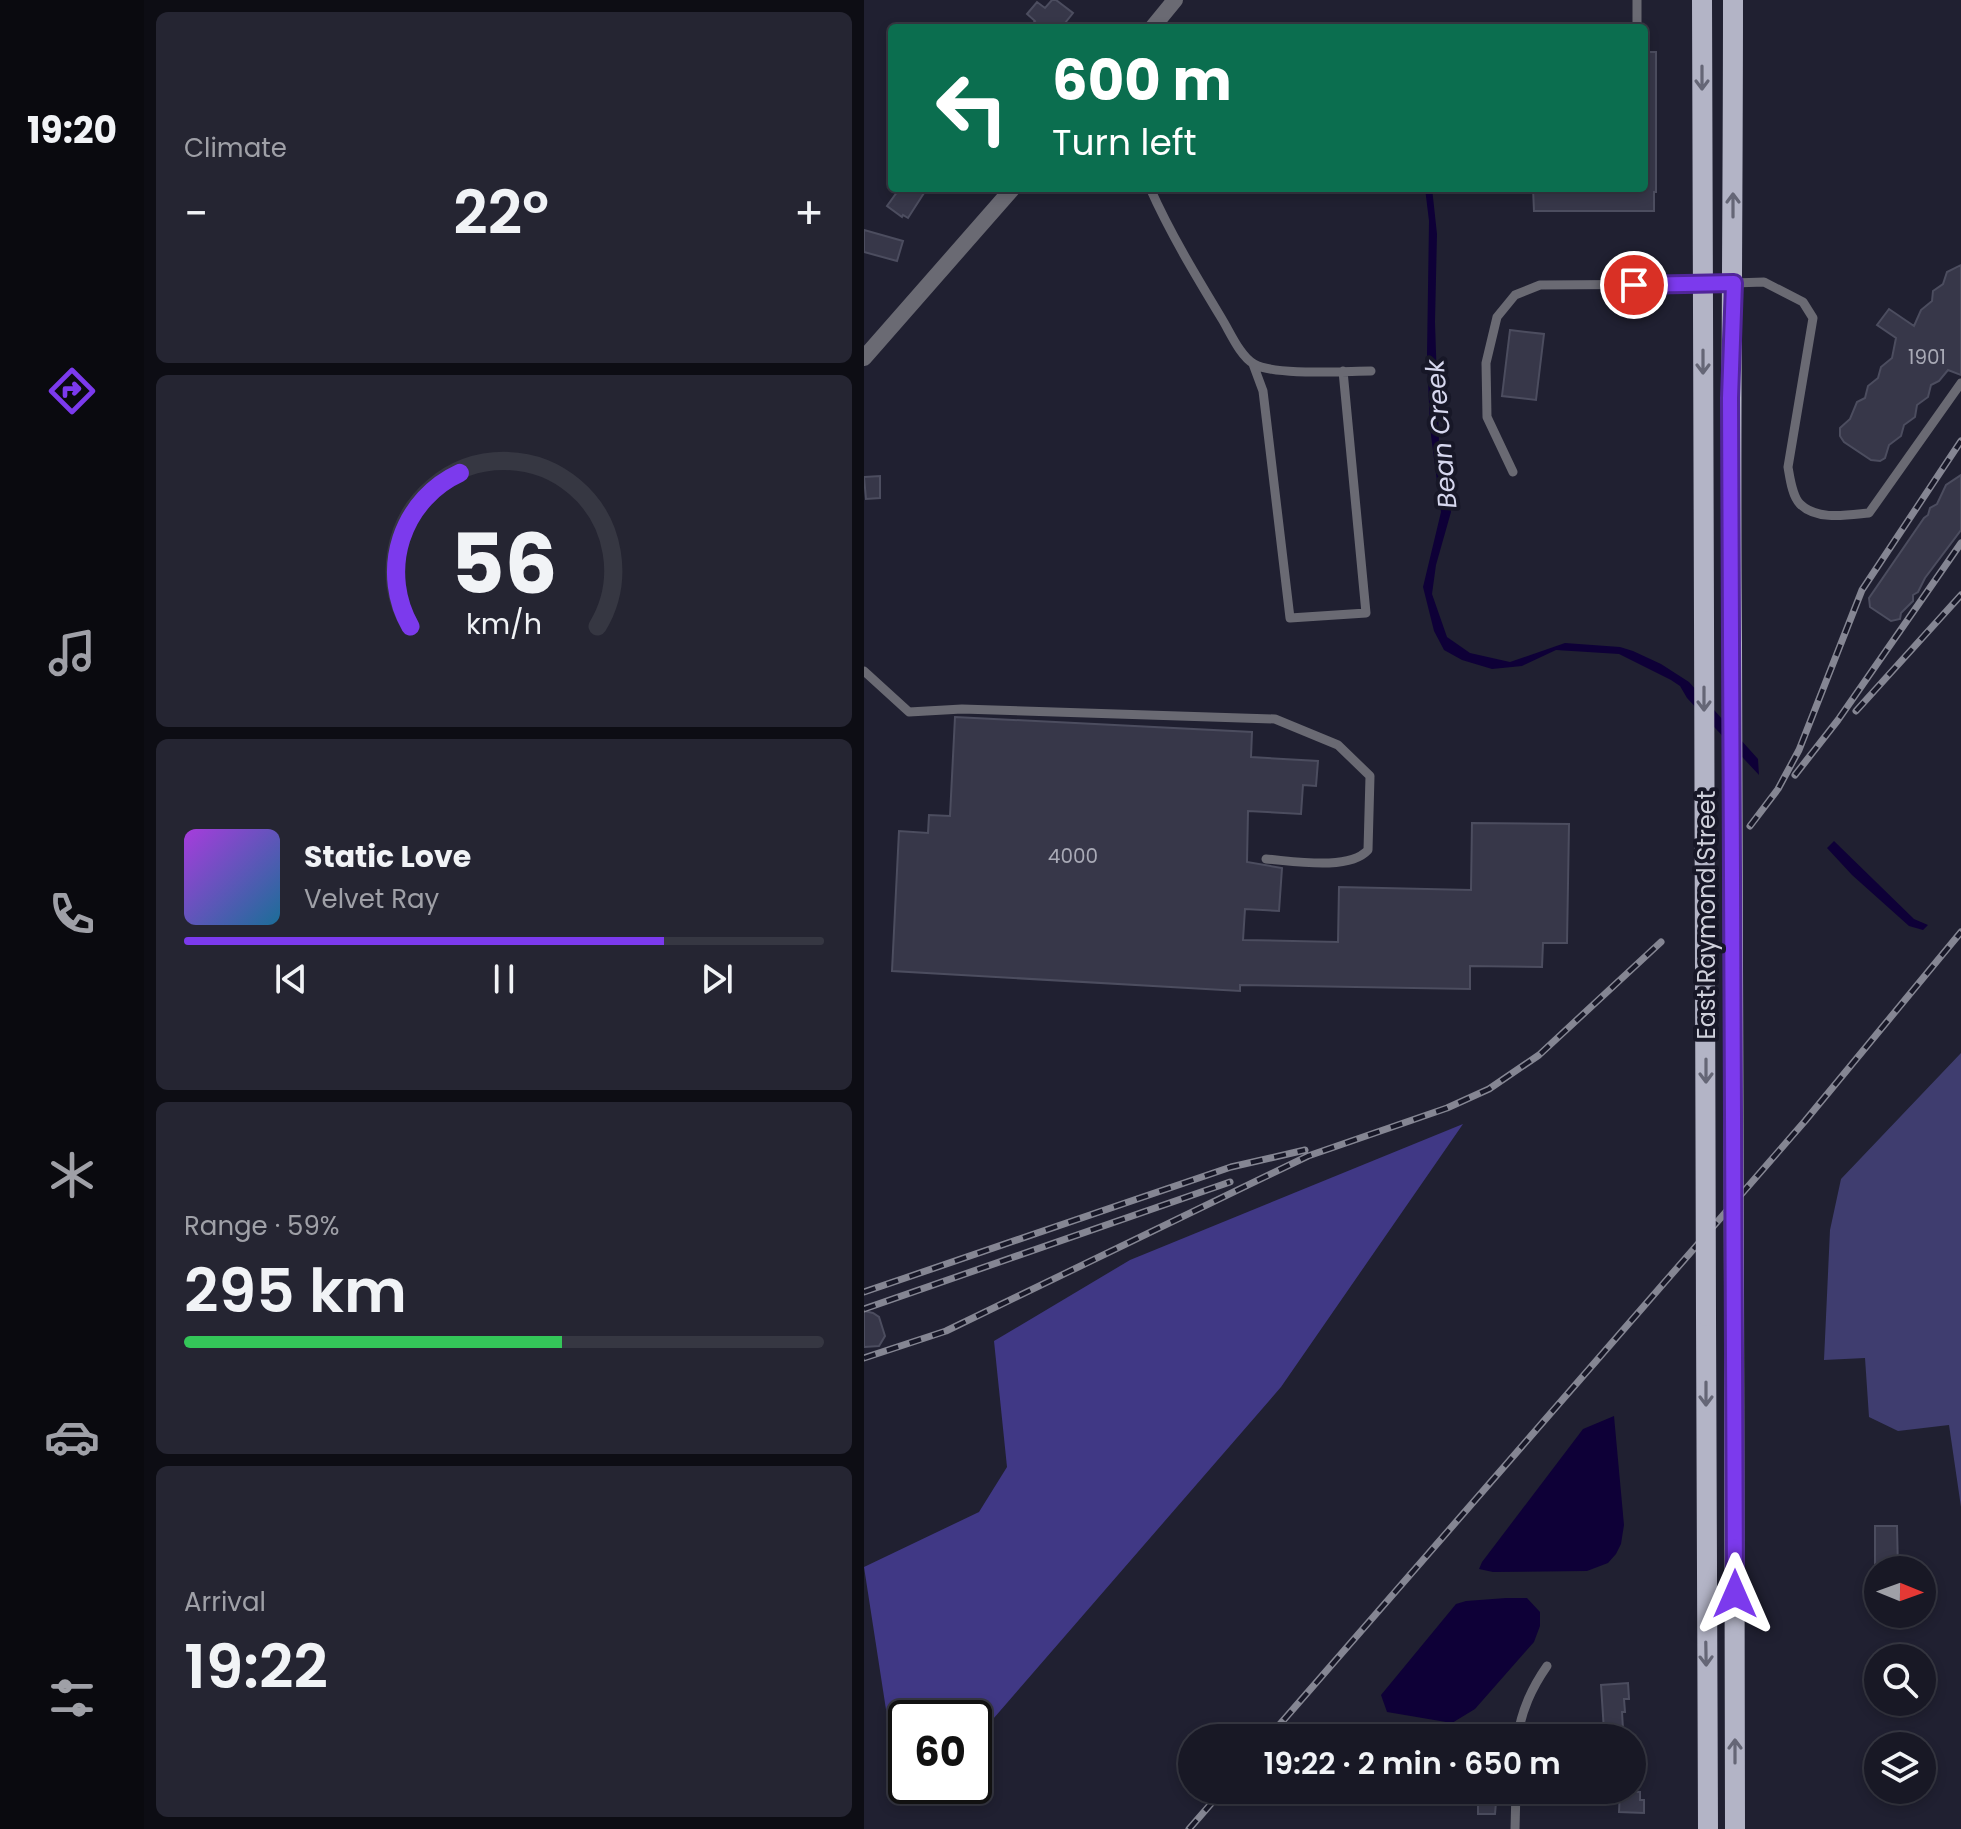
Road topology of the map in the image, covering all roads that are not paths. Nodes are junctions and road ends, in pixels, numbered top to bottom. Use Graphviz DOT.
graph roads {
  1 [pos="1175,0"];
  2 [pos="1637,0"];
  3 [pos="1702,0"];
  4 [pos="1733,0"];
  5 [pos="1155,24"];
  6 [pos="1637,24"];
  7 [pos="1009,192"];
  8 [pos="1152,192"];
  9 [pos="1734,283"];
  10 [pos="1702,284"];
  11 [pos="864,358"];
  12 [pos="1253,364"];
  13 [pos="1343,371"];
  14 [pos="1371,371"];
  15 [pos="1961,383"];
  16 [pos="1513,472"];
  17 [pos="864,671"];
  18 [pos="1266,859"];
  19 [pos="1547,1666"];
  20 [pos="1520,1724"];
  21 [pos="1516,1804"];
  22 [pos="1515,1829"];
  23 [pos="1708,1829"];
  24 [pos="1735,1829"];
  1 -- 5 [label="street"];
  2 -- 6 [label="lane"];
  3 -- 10 [label="main road, East Raymond Street, one-way"];
  9 -- 4 [label="main road, East Raymond Street, one-way"];
  7 -- 11 [label="street"];
  8 -- 12 [label="lane"];
  9 -- 10 [label="main road"];
  9 -- 15 [label="lane"];
  24 -- 9 [label="main road, East Raymond Street, one-way, bridge"];
  10 -- 16 [label="lane"];
  10 -- 23 [label="main road, East Raymond Street, one-way, bridge"];
  12 -- 13 [label="lane"];
  12 -- 13 [label="lane"];
  13 -- 14 [label="lane"];
  17 -- 18 [label="lane"];
  19 -- 20 [label="lane"];
  21 -- 22 [label="lane"];
}
